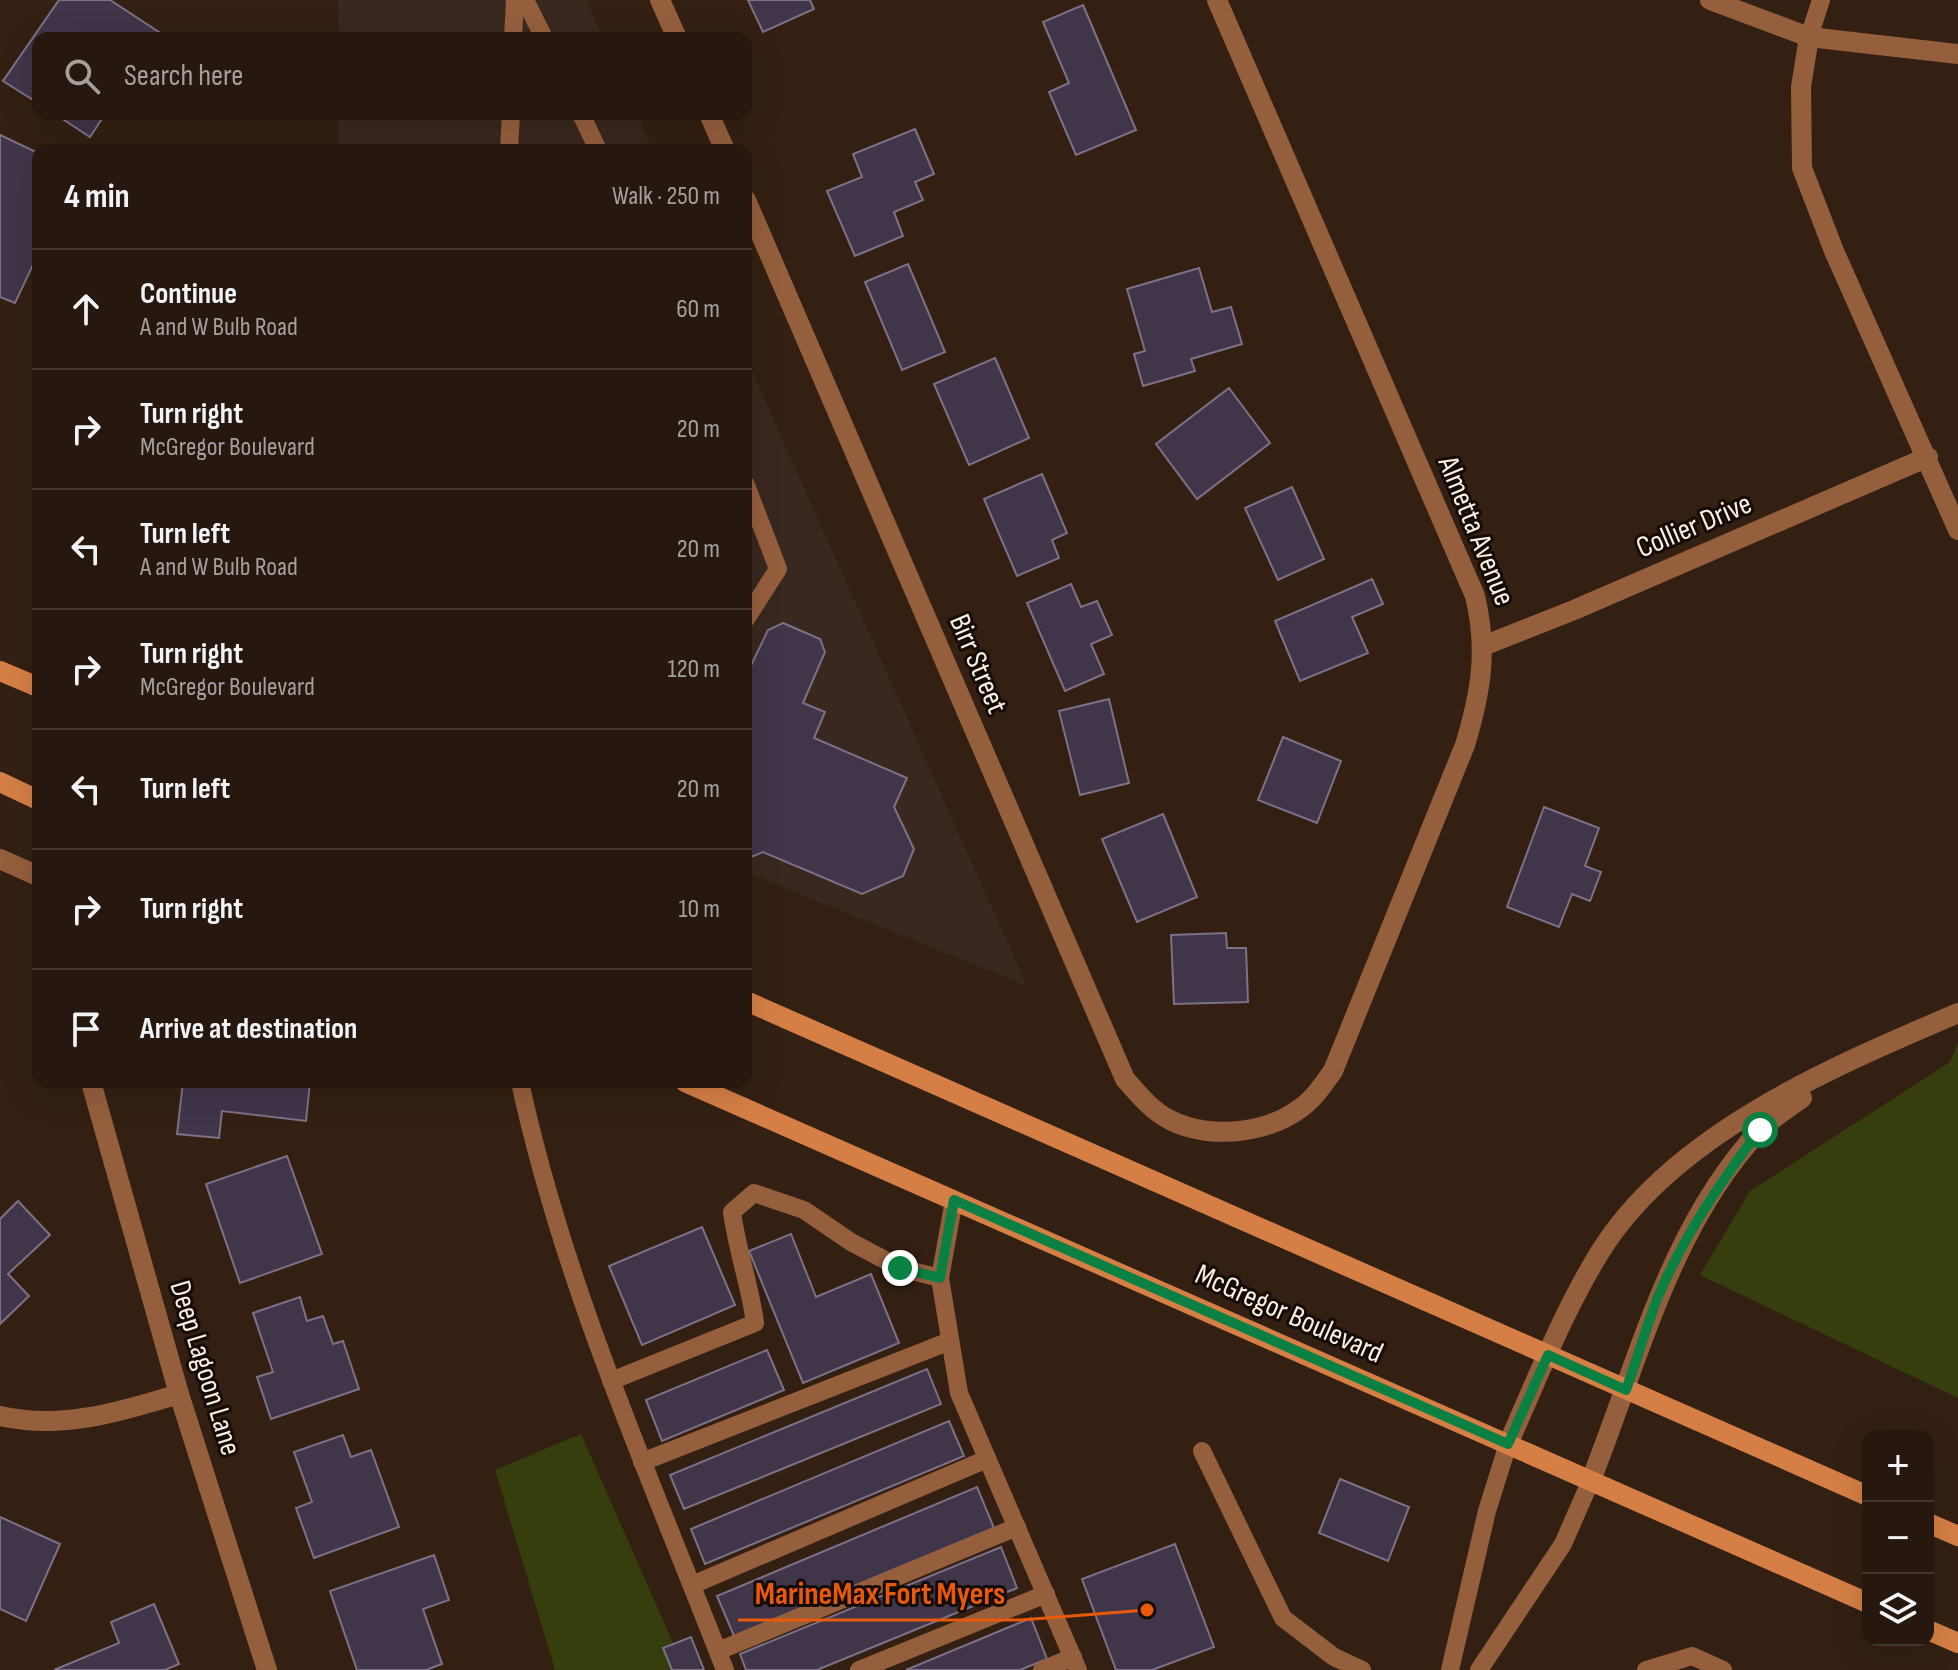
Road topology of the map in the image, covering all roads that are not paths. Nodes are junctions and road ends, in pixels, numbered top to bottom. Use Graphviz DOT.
graph roads {
  1 [pos="515,0"];
  2 [pos="525,0"];
  3 [pos="660,0"];
  4 [pos="1217,0"];
  5 [pos="1710,0"];
  6 [pos="1821,0"];
  7 [pos="513,32"];
  8 [pos="541,32"];
  9 [pos="674,32"];
  10 [pos="1809,37"];
  11 [pos="1958,54"];
  12 [pos="511,120"];
  13 [pos="584,120"];
  14 [pos="712,120"];
  15 [pos="509,144"];
  16 [pos="595,144"];
  17 [pos="722,144"];
  18 [pos="752,214"];
  19 [pos="1928,457"];
  20 [pos="752,501"];
  21 [pos="1958,530"];
  22 [pos="752,610"];
  23 [pos="1483,646"];
  24 [pos="0,671"];
  25 [pos="32,684"];
  26 [pos="0,782"];
  27 [pos="32,797"];
  28 [pos="0,859"];
  29 [pos="32,873"];
  30 [pos="752,1004"];
  31 [pos="1958,1013"];
  32 [pos="1854,1057"];
  33 [pos="93,1088"];
  34 [pos="521,1088"];
  35 [pos="699,1088"];
  36 [pos="1186,1126"];
  37 [pos="954,1200"];
  38 [pos="940,1278"];
  39 [pos="950,1341"];
  40 [pos="1548,1355"];
  41 [pos="611,1381"];
  42 [pos="1626,1390"];
  43 [pos="179,1394"];
  44 [pos="0,1416"];
  45 [pos="1508,1444"];
  46 [pos="1202,1451"];
  47 [pos="987,1459"];
  48 [pos="642,1462"];
  49 [pos="1591,1480"];
  50 [pos="1862,1493"];
  51 [pos="1934,1526"];
  52 [pos="1017,1527"];
  53 [pos="1958,1536"];
  54 [pos="692,1585"];
  55 [pos="1046,1594"];
  56 [pos="1862,1600"];
  57 [pos="1934,1633"];
  58 [pos="1958,1643"];
  59 [pos="718,1651"];
  60 [pos="1076,1663"];
  61 [pos="1359,1669"];
  62 [pos="267,1670"];
  63 [pos="725,1670"];
  64 [pos="859,1670"];
  65 [pos="1042,1670"];
  66 [pos="1450,1670"];
  67 [pos="1479,1670"];
  68 [pos="1646,1670"];
  69 [pos="1723,1670"];
  1 -- 7 [label="lane"];
  2 -- 8 [label="lane"];
  3 -- 9 [label="street"];
  4 -- 23 [label="street, Almetta Avenue"];
  5 -- 10 [label="street"];
  6 -- 10 [label="lane"];
  10 -- 11 [label="street"];
  10 -- 19 [label="street"];
  12 -- 15 [label="lane"];
  13 -- 16 [label="lane"];
  14 -- 17 [label="street"];
  18 -- 36 [label="street, Birr Street"];
  19 -- 21 [label="street"];
  19 -- 23 [label="street, Collier Drive"];
  20 -- 22 [label="lane"];
  23 -- 36 [label="street, Almetta Avenue"];
  24 -- 25 [label="main road"];
  26 -- 27 [label="main road"];
  28 -- 29 [label="street"];
  30 -- 40 [label="main road"];
  31 -- 32 [label="street"];
  32 -- 40 [label="street"];
  32 -- 42 [label="street"];
  33 -- 43 [label="street, Deep Lagoon Lane"];
  34 -- 41 [label="lane"];
  35 -- 37 [label="main road, McGregor Boulevard"];
  37 -- 38 [label="lane"];
  37 -- 45 [label="main road, McGregor Boulevard"];
  38 -- 39 [label="lane"];
  38 -- 41 [label="lane"];
  39 -- 47 [label="lane"];
  39 -- 48 [label="lane"];
  40 -- 42 [label="main road"];
  40 -- 45 [label="street"];
  41 -- 48 [label="lane"];
  42 -- 49 [label="street"];
  42 -- 50 [label="main road"];
  43 -- 44 [label="street"];
  43 -- 62 [label="street, Deep Lagoon Lane"];
  45 -- 49 [label="main road, McGregor Boulevard"];
  45 -- 66 [label="lane"];
  46 -- 61 [label="lane"];
  47 -- 52 [label="lane"];
  47 -- 54 [label="lane"];
  48 -- 54 [label="lane"];
  49 -- 56 [label="main road, McGregor Boulevard"];
  49 -- 67 [label="lane"];
  51 -- 53 [label="main road"];
  52 -- 55 [label="lane"];
  52 -- 59 [label="lane"];
  54 -- 59 [label="lane"];
  55 -- 60 [label="lane"];
  55 -- 64 [label="lane"];
  57 -- 58 [label="main road"];
  59 -- 63 [label="lane"];
  60 -- 65 [label="lane"];
  68 -- 69 [label="lane"];
}
